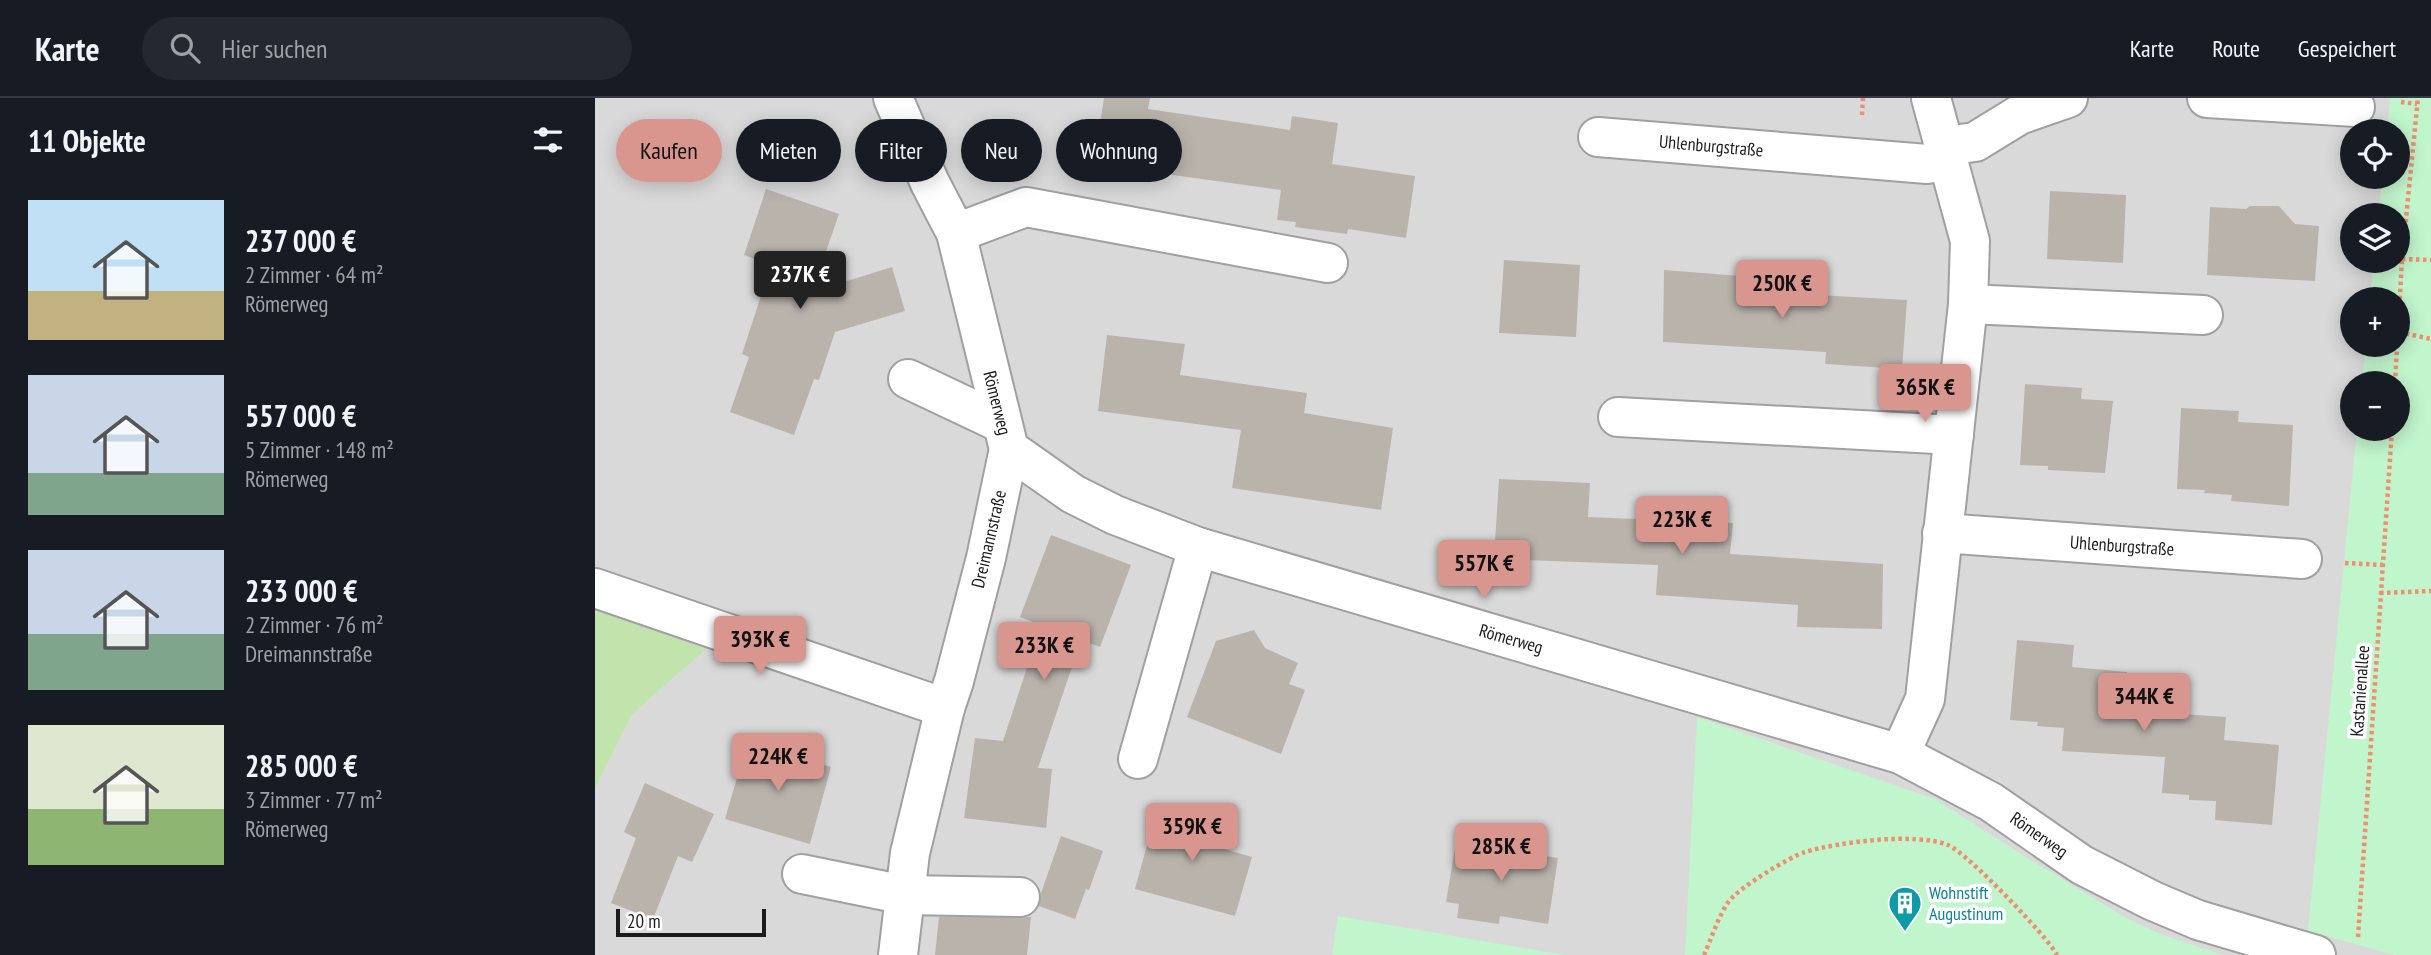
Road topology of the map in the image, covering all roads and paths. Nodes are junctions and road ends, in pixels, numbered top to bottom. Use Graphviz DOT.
graph roads {
  1 [pos="893,98"];
  2 [pos="1931,98"];
  3 [pos="2068,98"];
  4 [pos="2207,98"];
  5 [pos="2418,98"];
  6 [pos="2355,107"];
  7 [pos="1598,137"];
  8 [pos="1947,153"];
  9 [pos="2408,203"];
  10 [pos="955,233"];
  11 [pos="2410,259"];
  12 [pos="2431,260"];
  13 [pos="1328,263"];
  14 [pos="1968,304"];
  15 [pos="2203,315"];
  16 [pos="2410,335"];
  17 [pos="2431,340"];
  18 [pos="908,379"];
  19 [pos="1618,417"];
  20 [pos="1954,435"];
  21 [pos="1005,436"];
  22 [pos="2391,441"];
  23 [pos="1942,533"];
  24 [pos="1198,547"];
  25 [pos="2302,559"];
  26 [pos="595,588"];
  27 [pos="2431,591"];
  28 [pos="2380,593"];
  29 [pos="945,708"];
  30 [pos="1900,754"];
  31 [pos="1138,759"];
  32 [pos="802,874"];
  33 [pos="905,895"];
  34 [pos="1020,897"];
  35 [pos="2358,943"];
  36 [pos="898,955"];
  37 [pos="1704,955"];
  38 [pos="2057,955"];
  39 [pos="2316,955"];
  1 -- 10 [label="street, Römerweg"];
  2 -- 8 [label="street"];
  3 -- 8 [label="street, Uhlenburgstraße"];
  4 -- 6 [label="street"];
  5 -- 9 [label="path"];
  7 -- 8 [label="street, Uhlenburgstraße"];
  8 -- 14 [label="street"];
  10 -- 13 [label="street"];
  10 -- 21 [label="street, Römerweg"];
  11 -- 12 [label="path"];
  14 -- 15 [label="street"];
  14 -- 20 [label="street"];
  16 -- 17 [label="path"];
  18 -- 21 [label="street"];
  19 -- 20 [label="street"];
  20 -- 23 [label="street"];
  21 -- 24 [label="street, Römerweg"];
  21 -- 29 [label="street, Dreimannstraße"];
  22 -- 28 [label="path, Kastanienallee"];
  23 -- 25 [label="street, Uhlenburgstraße"];
  23 -- 30 [label="street"];
  24 -- 30 [label="street, Römerweg"];
  24 -- 31 [label="street"];
  26 -- 29 [label="street"];
  27 -- 28 [label="path"];
  28 -- 35 [label="path, Kastanienallee"];
  29 -- 33 [label="street, Dreimannstraße"];
  30 -- 39 [label="street, Römerweg"];
  32 -- 33 [label="street"];
  33 -- 34 [label="street"];
  33 -- 36 [label="street, Dreimannstraße"];
  37 -- 38 [label="path"];
}
